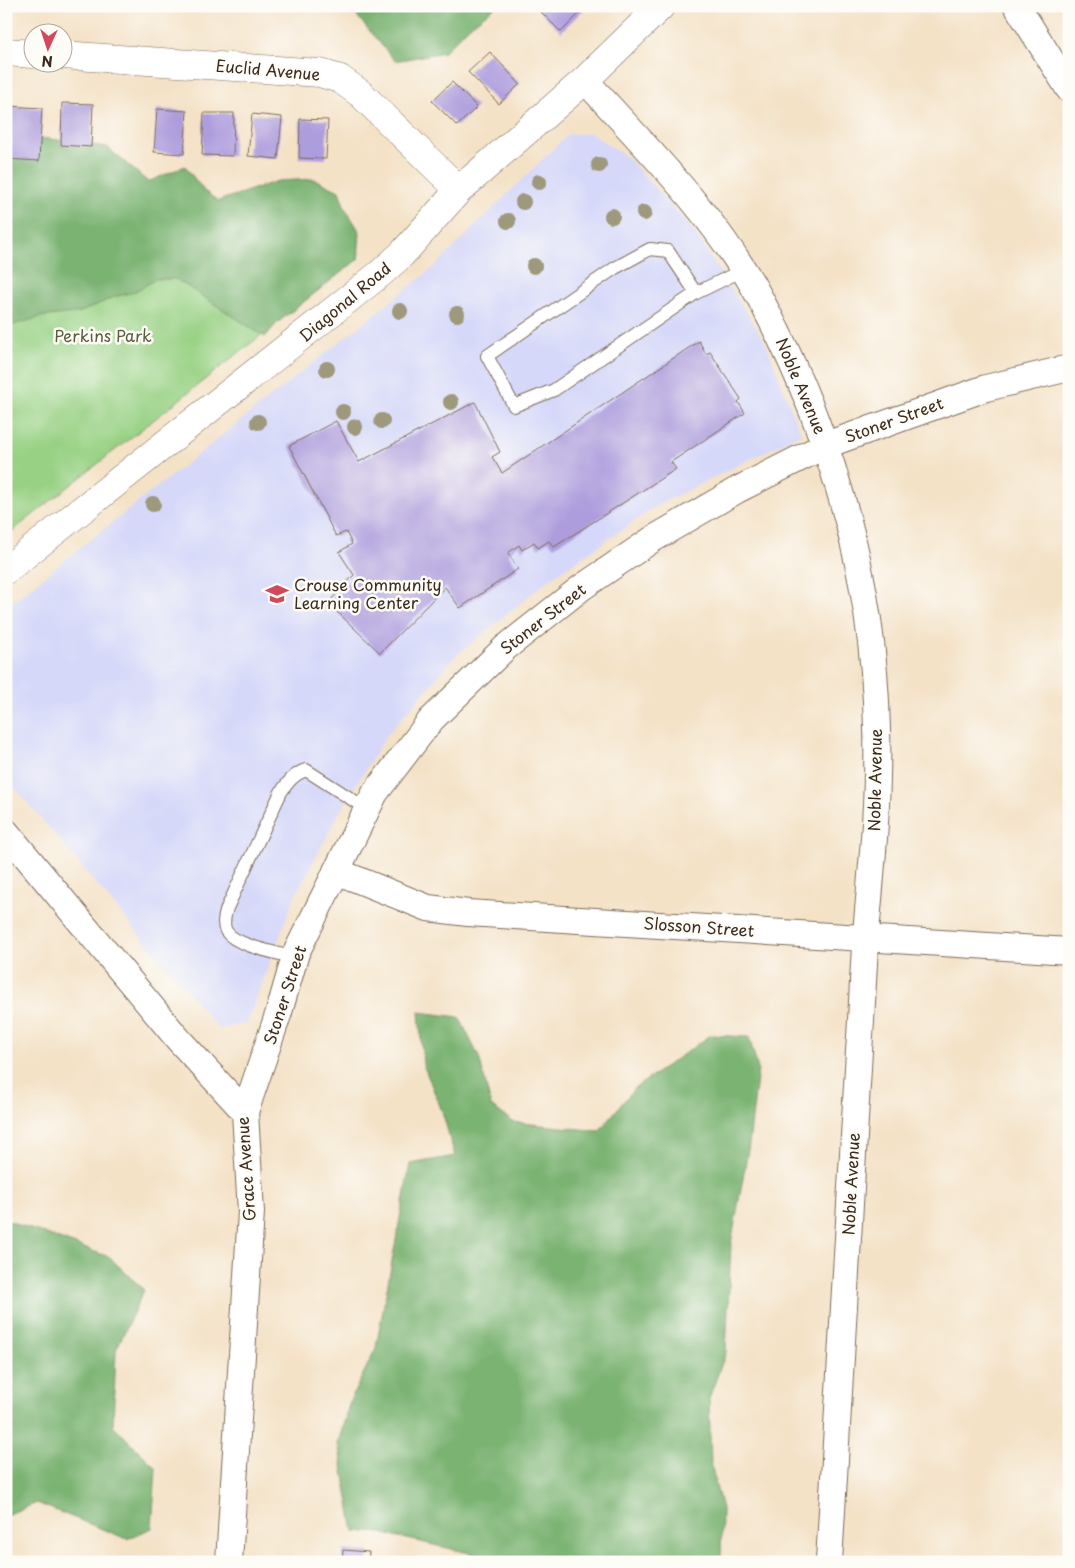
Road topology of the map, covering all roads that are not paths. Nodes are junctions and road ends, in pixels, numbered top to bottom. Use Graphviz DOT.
graph roads {
  1 [pos="661,6"];
  2 [pos="1017,6"];
  3 [pos="6,52"];
  4 [pos="22,53"];
  5 [pos="72,57"];
  6 [pos="585,80"];
  7 [pos="1069,89"];
  8 [pos="459,190"];
  9 [pos="743,270"];
  10 [pos="696,293"];
  11 [pos="1069,368"];
  12 [pos="826,445"];
  13 [pos="6,570"];
  14 [pos="367,809"];
  15 [pos="6,832"];
  16 [pos="336,871"];
  17 [pos="866,938"];
  18 [pos="1069,951"];
  19 [pos="295,958"];
  20 [pos="245,1112"];
  21 [pos="229,1562"];
  22 [pos="829,1562"];
  1 -- 6 [label="street, Diagonal Road"];
  2 -- 7 [label="street"];
  3 -- 4 [label="street"];
  5 -- 8 [label="street, Euclid Avenue"];
  6 -- 8 [label="street, Diagonal Road"];
  6 -- 9 [label="street, Noble Avenue"];
  8 -- 13 [label="street, Diagonal Road"];
  9 -- 10 [label="lane"];
  9 -- 12 [label="street, Noble Avenue"];
  10 -- 10 [label="lane"];
  11 -- 12 [label="street, Stoner Street"];
  12 -- 14 [label="street, Stoner Street"];
  12 -- 17 [label="street, Noble Avenue"];
  14 -- 16 [label="street, Stoner Street"];
  14 -- 19 [label="lane"];
  15 -- 20 [label="street, Grace Avenue"];
  16 -- 17 [label="street, Slosson Street"];
  16 -- 19 [label="street, Stoner Street"];
  17 -- 18 [label="street, Slosson Street"];
  17 -- 22 [label="street, Noble Avenue"];
  19 -- 20 [label="street, Stoner Street"];
  20 -- 21 [label="street, Grace Avenue"];
}
